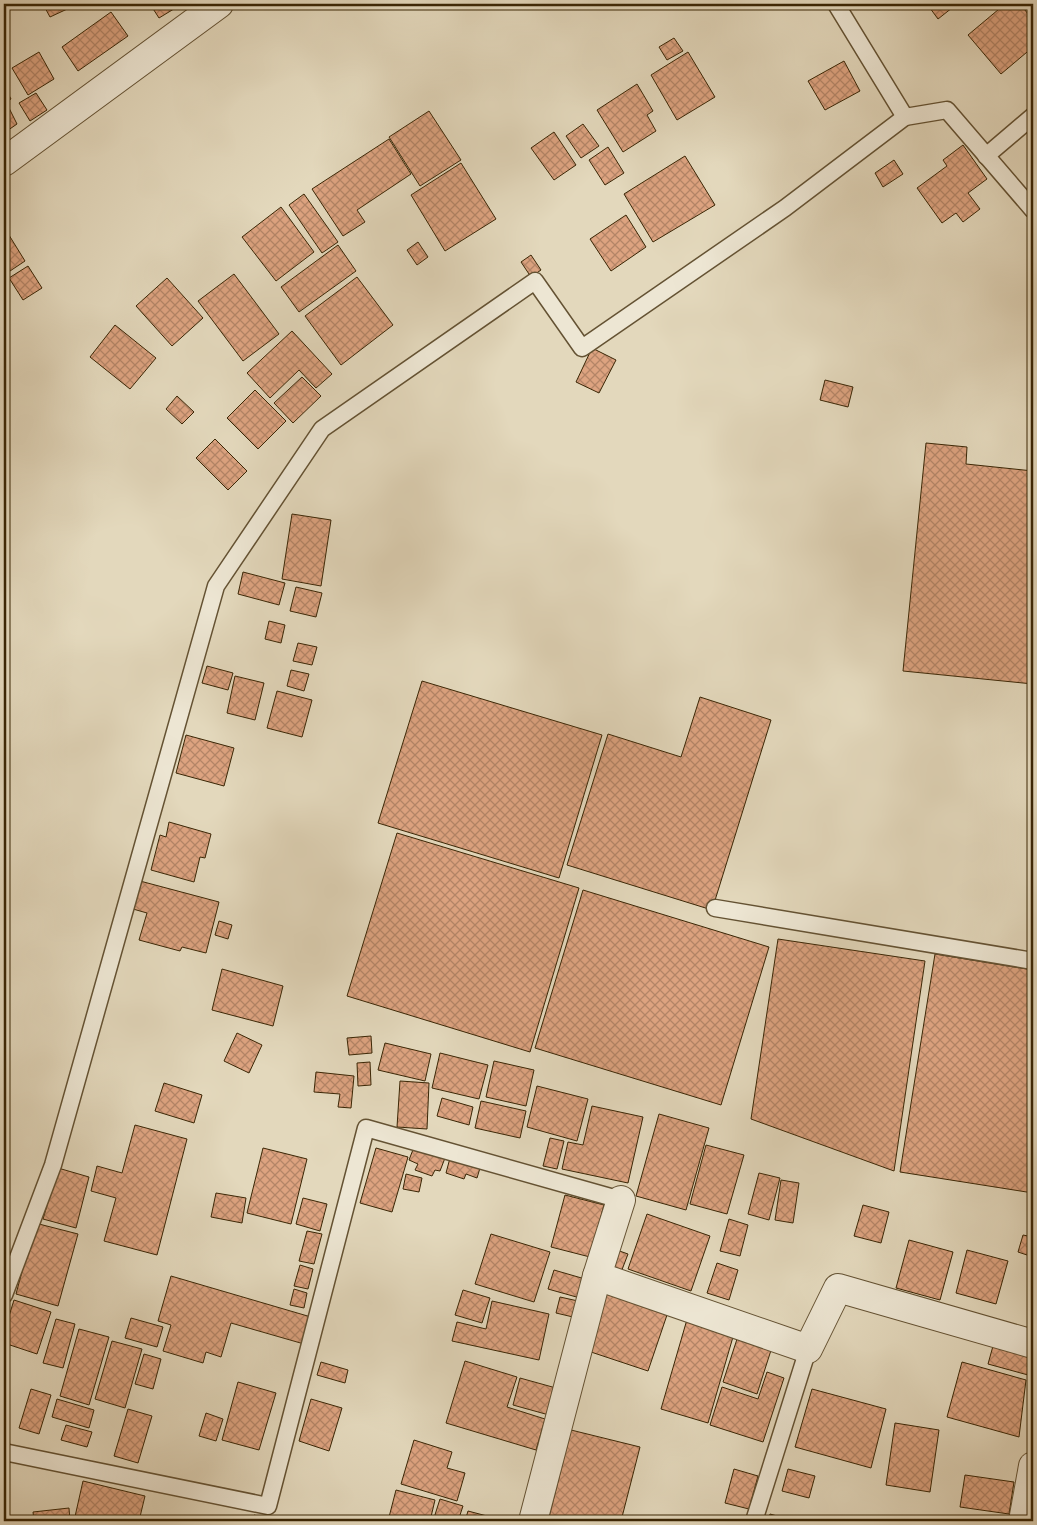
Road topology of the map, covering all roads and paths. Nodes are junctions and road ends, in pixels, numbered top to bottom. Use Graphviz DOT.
graph roads {
  1 [pos="219,4"];
  2 [pos="836,4"];
  3 [pos="1033,116"];
  4 [pos="905,117"];
  5 [pos="986,156"];
  6 [pos="4,162"];
  7 [pos="1033,210"];
  8 [pos="715,908"];
  9 [pos="1033,961"];
  10 [pos="622,1200"];
  11 [pos="597,1276"];
  12 [pos="4,1295"];
  13 [pos="1033,1344"];
  14 [pos="808,1349"];
  15 [pos="4,1452"];
  16 [pos="1033,1466"];
  17 [pos="532,1521"];
  18 [pos="754,1521"];
  19 [pos="1023,1521"];
  1 -- 6 [label="street"];
  2 -- 4 [label="lane"];
  3 -- 5 [label="lane"];
  4 -- 5 [label="lane"];
  4 -- 12 [label="lane"];
  5 -- 7 [label="lane"];
  8 -- 9 [label="lane"];
  10 -- 11 [label="street"];
  10 -- 15 [label="lane"];
  11 -- 14 [label="street"];
  11 -- 17 [label="street"];
  13 -- 14 [label="street"];
  14 -- 18 [label="lane"];
  16 -- 19 [label="street"];
}
